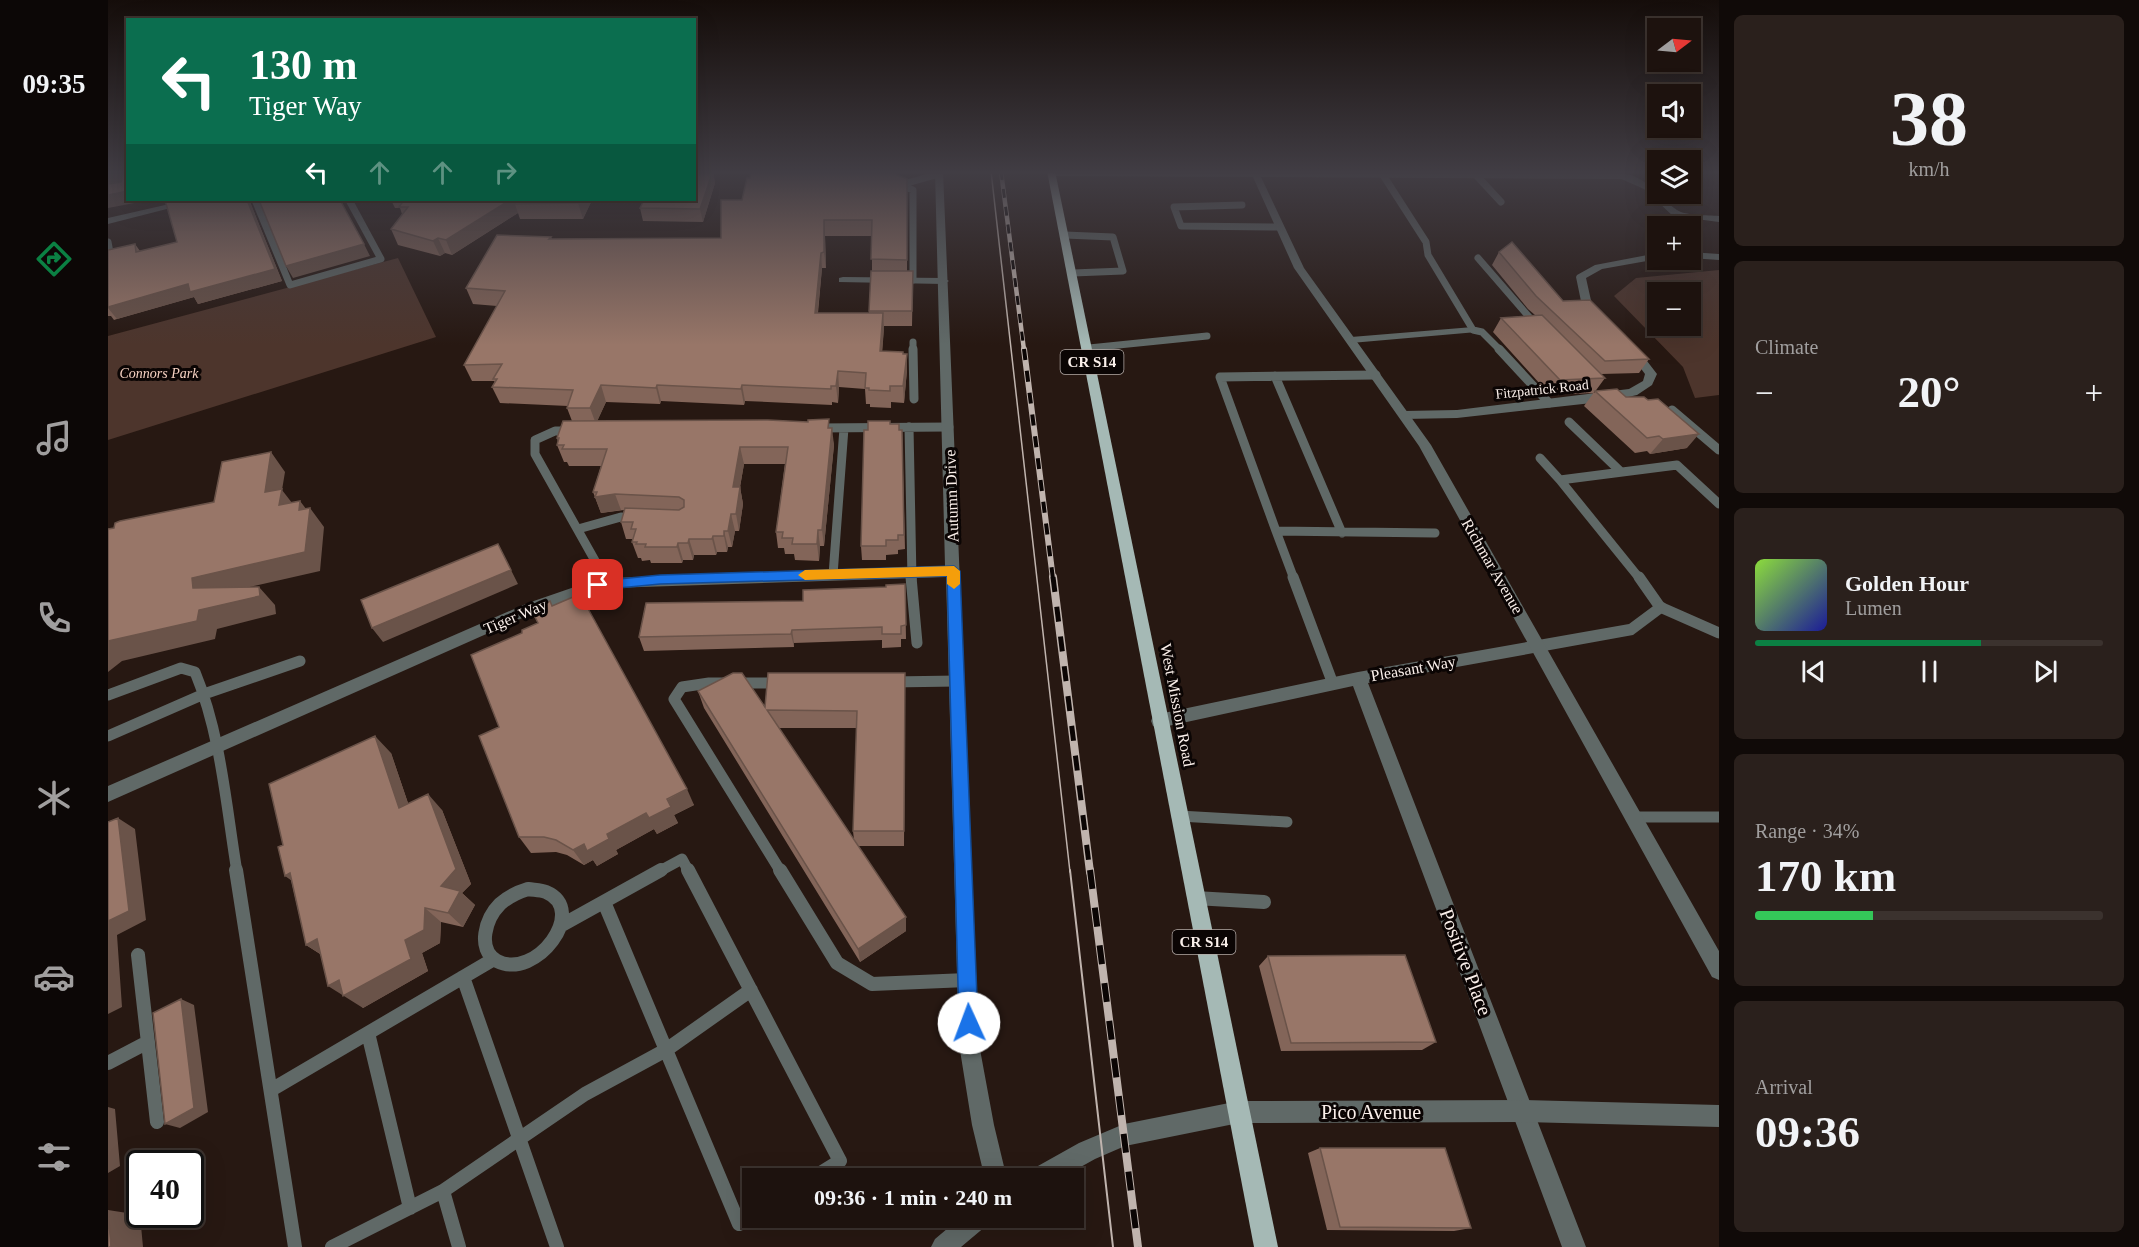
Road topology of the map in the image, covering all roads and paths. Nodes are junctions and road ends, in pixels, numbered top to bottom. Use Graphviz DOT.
graph roads {
  1 [pos="267,229"];
  2 [pos="365,229"];
  3 [pos="913,229"];
  4 [pos="942,229"];
  5 [pos="1064,229"];
  6 [pos="1281,229"];
  7 [pos="1418,229"];
  8 [pos="1065,235"];
  9 [pos="108,242"];
  10 [pos="121,255"];
  11 [pos="1701,256"];
  12 [pos="1719,257"];
  13 [pos="1478,258"];
  14 [pos="1647,258"];
  15 [pos="1073,273"];
  16 [pos="843,280"];
  17 [pos="913,280"];
  18 [pos="944,280"];
  19 [pos="1605,322"];
  20 [pos="1473,330"];
  21 [pos="1544,333"];
  22 [pos="1207,336"];
  23 [pos="1622,339"];
  24 [pos="1352,340"];
  25 [pos="913,342"];
  26 [pos="1089,348"];
  27 [pos="1376,375"];
  28 [pos="1275,376"];
  29 [pos="914,399"];
  30 [pos="1549,403"];
  31 [pos="1672,410"];
  32 [pos="1404,415"];
  33 [pos="1569,422"];
  34 [pos="909,427"];
  35 [pos="949,427"];
  36 [pos="810,428"];
  37 [pos="844,428"];
  38 [pos="578,431"];
  39 [pos="1719,450"];
  40 [pos="1540,458"];
  41 [pos="1621,472"];
  42 [pos="1560,480"];
  43 [pos="1719,504"];
  44 [pos="642,518"];
  45 [pos="578,529"];
  46 [pos="1276,531"];
  47 [pos="1342,533"];
  48 [pos="1435,533"];
  49 [pos="954,571"];
  50 [pos="911,572"];
  51 [pos="833,574"];
  52 [pos="611,583"];
  53 [pos="1660,607"];
  54 [pos="1719,633"];
  55 [pos="917,643"];
  56 [pos="1538,645"];
  57 [pos="300,661"];
  58 [pos="1358,678"];
  59 [pos="957,681"];
  60 [pos="792,682"];
  61 [pos="874,682"];
  62 [pos="1333,684"];
  63 [pos="204,694"];
  64 [pos="108,695"];
  65 [pos="1159,721"];
  66 [pos="108,736"];
  67 [pos="217,746"];
  68 [pos="108,794"];
  69 [pos="1179,816"];
  70 [pos="1634,817"];
  71 [pos="1719,817"];
  72 [pos="1287,822"];
  73 [pos="1195,898"];
  74 [pos="604,902"];
  75 [pos="1264,902"];
  76 [pos="562,925"];
  77 [pos="138,955"];
  78 [pos="494,959"];
  79 [pos="1719,970"];
  80 [pos="463,977"];
  81 [pos="967,980"];
  82 [pos="751,990"];
  83 [pos="369,1033"];
  84 [pos="148,1042"];
  85 [pos="666,1050"];
  86 [pos="108,1063"];
  87 [pos="270,1090"];
  88 [pos="1523,1111"];
  89 [pos="1239,1112"];
  90 [pos="1719,1116"];
  91 [pos="158,1122"];
  92 [pos="519,1140"];
  93 [pos="829,1168"];
  94 [pos="993,1168"];
  95 [pos="1057,1168"];
  96 [pos="443,1191"];
  97 [pos="410,1208"];
  98 [pos="742,1222"];
  99 [pos="966,1228"];
  100 [pos="295,1247"];
  101 [pos="332,1247"];
  102 [pos="459,1247"];
  103 [pos="557,1247"];
  104 [pos="943,1247"];
  105 [pos="1266,1247"];
  106 [pos="1574,1247"];
  1 -- 2 [label="lane"];
  3 -- 17 [label="lane"];
  4 -- 18 [label="street, Autumn Drive"];
  5 -- 8 [label="main road, West Mission Road / CR S14"];
  6 -- 24 [label="street, Richmar Avenue"];
  7 -- 20 [label="lane"];
  8 -- 15 [label="main road, West Mission Road / CR S14"];
  8 -- 15 [label="lane"];
  9 -- 10 [label="lane"];
  11 -- 12 [label="street"];
  13 -- 21 [label="lane"];
  14 -- 19 [label="street"];
  15 -- 26 [label="main road, West Mission Road / CR S14"];
  16 -- 17 [label="street"];
  17 -- 18 [label="street"];
  18 -- 35 [label="street, Autumn Drive"];
  20 -- 24 [label="street"];
  20 -- 30 [label="lane"];
  22 -- 26 [label="lane"];
  23 -- 30 [label="street, Fitzpatrick Road"];
  24 -- 27 [label="street, Richmar Avenue"];
  25 -- 29 [label="lane"];
  26 -- 65 [label="main road, West Mission Road / CR S14"];
  27 -- 28 [label="lane"];
  27 -- 32 [label="street, Richmar Avenue"];
  28 -- 46 [label="lane"];
  28 -- 47 [label="lane"];
  30 -- 32 [label="street, Fitzpatrick Road"];
  31 -- 39 [label="lane"];
  32 -- 56 [label="street, Richmar Avenue"];
  33 -- 41 [label="lane"];
  34 -- 35 [label="lane"];
  34 -- 37 [label="lane"];
  34 -- 50 [label="lane"];
  35 -- 49 [label="street, Autumn Drive"];
  36 -- 37 [label="lane"];
  37 -- 51 [label="lane"];
  38 -- 45 [label="lane"];
  40 -- 42 [label="lane"];
  41 -- 42 [label="lane"];
  41 -- 43 [label="lane"];
  42 -- 53 [label="lane"];
  44 -- 45 [label="lane"];
  45 -- 52 [label="lane"];
  46 -- 47 [label="lane"];
  46 -- 62 [label="lane"];
  47 -- 48 [label="lane"];
  49 -- 50 [label="street, Tiger Way"];
  49 -- 59 [label="street, Autumn Drive"];
  50 -- 51 [label="street, Tiger Way"];
  50 -- 55 [label="lane"];
  51 -- 52 [label="street, Tiger Way"];
  52 -- 67 [label="street, Tiger Way"];
  53 -- 54 [label="lane"];
  53 -- 56 [label="street, Pleasant Way"];
  56 -- 58 [label="street, Pleasant Way"];
  56 -- 70 [label="street, Richmar Avenue"];
  57 -- 63 [label="lane"];
  58 -- 62 [label="street, Pleasant Way"];
  58 -- 88 [label="street, Positive Place"];
  59 -- 61 [label="lane"];
  59 -- 81 [label="street, Autumn Drive"];
  60 -- 81 [label="lane"];
  62 -- 65 [label="street, Pleasant Way"];
  63 -- 64 [label="lane"];
  63 -- 66 [label="lane"];
  63 -- 67 [label="lane"];
  65 -- 69 [label="main road, West Mission Road / CR S14"];
  67 -- 68 [label="street, Tiger Way"];
  67 -- 87 [label="lane"];
  69 -- 72 [label="lane"];
  69 -- 73 [label="main road, West Mission Road / CR S14"];
  70 -- 71 [label="lane"];
  70 -- 79 [label="street, Richmar Avenue"];
  73 -- 75 [label="lane"];
  73 -- 89 [label="main road, West Mission Road / CR S14"];
  74 -- 76 [label="lane"];
  74 -- 82 [label="lane"];
  74 -- 85 [label="lane"];
  76 -- 78 [label="lane"];
  76 -- 78 [label="lane"];
  77 -- 84 [label="lane"];
  78 -- 80 [label="lane"];
  80 -- 83 [label="lane"];
  80 -- 92 [label="lane"];
  81 -- 94 [label="street, Autumn Drive"];
  82 -- 85 [label="lane"];
  82 -- 93 [label="lane"];
  83 -- 87 [label="lane"];
  83 -- 97 [label="lane"];
  84 -- 86 [label="lane"];
  84 -- 91 [label="lane"];
  85 -- 92 [label="lane"];
  85 -- 98 [label="lane"];
  87 -- 100 [label="lane"];
  88 -- 89 [label="street, Pico Avenue"];
  88 -- 90 [label="street, Pico Avenue"];
  88 -- 106 [label="street, Positive Place"];
  89 -- 95 [label="street, Pico Avenue"];
  89 -- 105 [label="main road, West Mission Road / CR S14"];
  92 -- 96 [label="lane"];
  92 -- 103 [label="lane"];
  96 -- 97 [label="lane"];
  96 -- 102 [label="lane"];
  97 -- 101 [label="lane"];
  99 -- 104 [label="street"];
}
